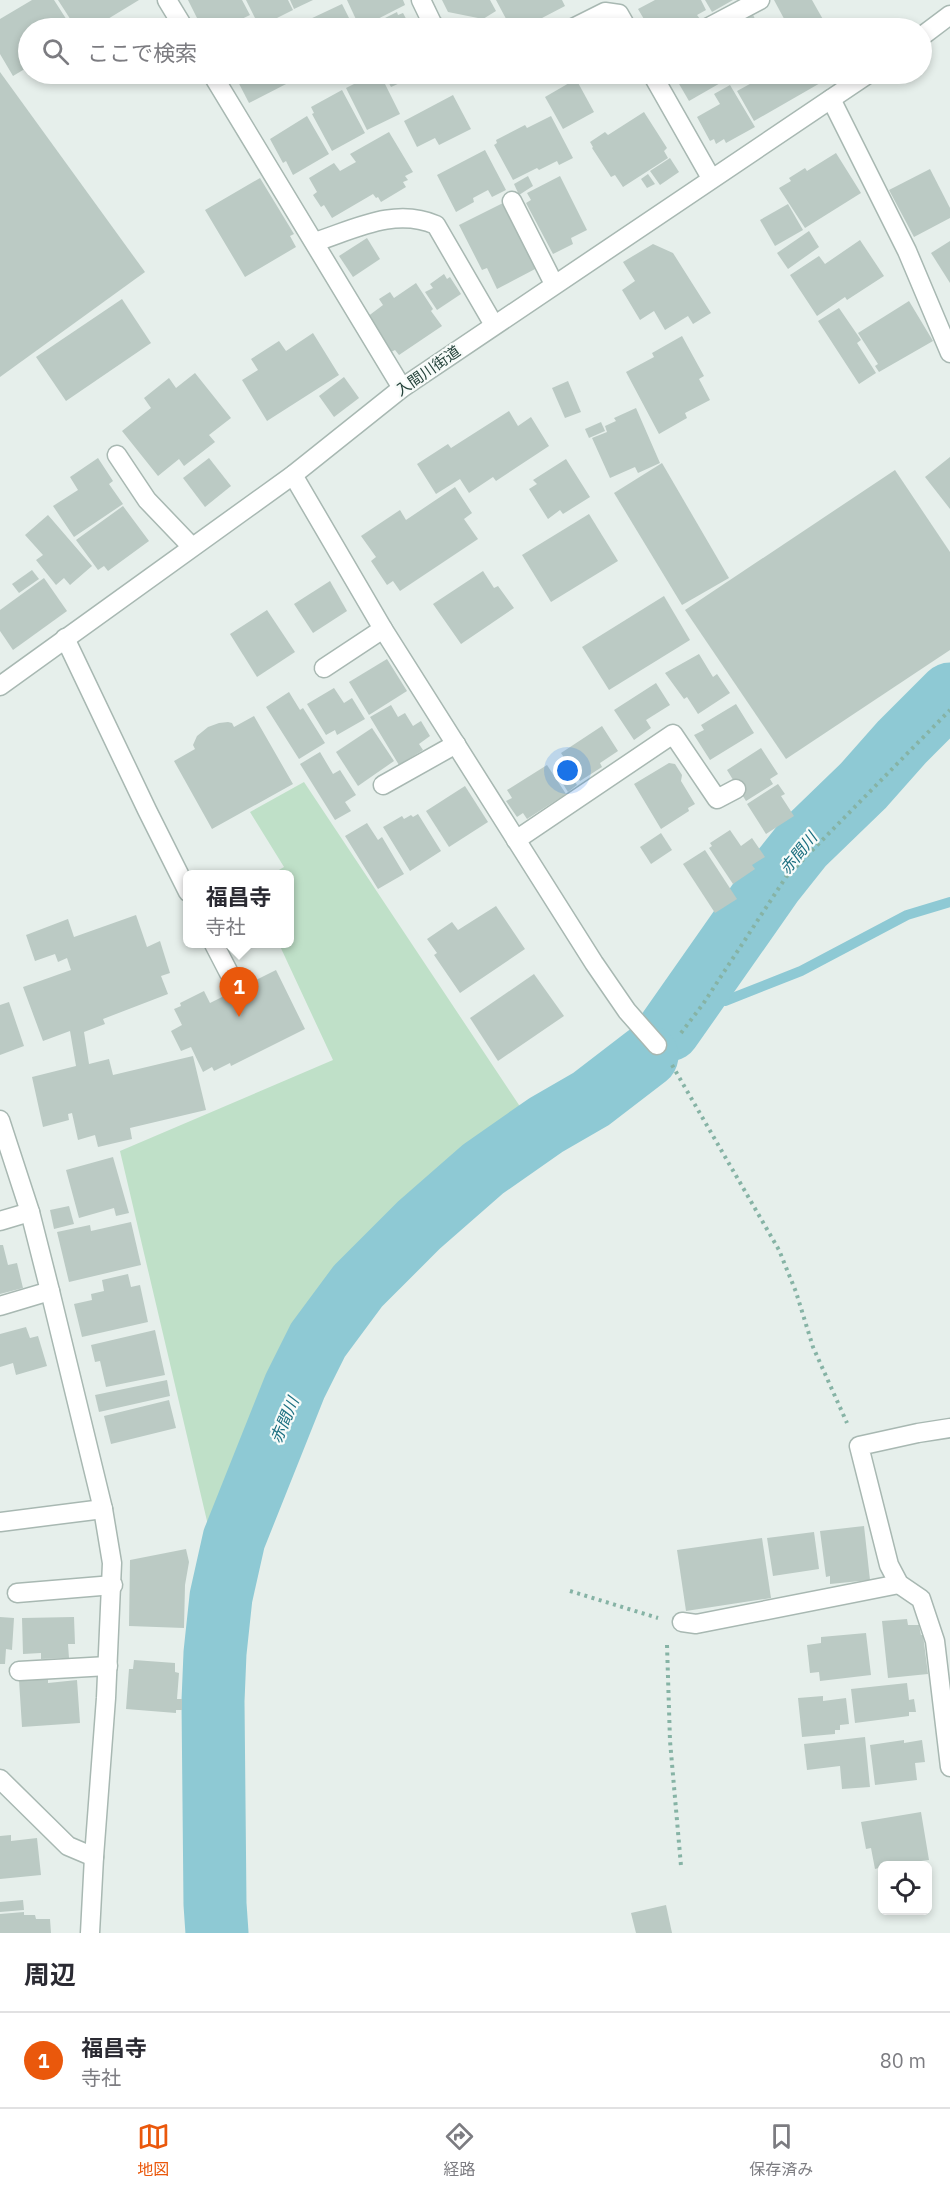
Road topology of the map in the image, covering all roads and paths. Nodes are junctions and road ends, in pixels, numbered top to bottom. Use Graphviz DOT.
graph roads {
  1 [pos="166,0"];
  2 [pos="421,0"];
  3 [pos="760,0"];
  4 [pos="615,11"];
  5 [pos="950,15"];
  6 [pos="178,18"];
  7 [pos="430,18"];
  8 [pos="598,18"];
  9 [pos="726,18"];
  10 [pos="932,28"];
  11 [pos="218,84"];
  12 [pos="658,84"];
  13 [pos="853,84"];
  14 [pos="831,99"];
  15 [pos="711,178"];
  16 [pos="512,201"];
  17 [pos="315,242"];
  18 [pos="554,284"];
  19 [pos="494,326"];
  20 [pos="950,353"];
  21 [pos="402,388"];
  22 [pos="117,455"];
  23 [pos="293,475"];
  24 [pos="192,547"];
  25 [pos="383,629"];
  26 [pos="66,638"];
  27 [pos="324,668"];
  28 [pos="3,678"];
  29 [pos="950,710"];
  30 [pos="456,744"];
  31 [pos="383,785"];
  32 [pos="736,789"];
  33 [pos="516,840"];
  34 [pos="183,882"];
  35 [pos="216,948"];
  36 [pos="229,973"];
  37 [pos="661,1050"];
  38 [pos="0,1120"];
  39 [pos="3,1140"];
  40 [pos="30,1212"];
  41 [pos="0,1221"];
  42 [pos="50,1291"];
  43 [pos="0,1306"];
  44 [pos="950,1428"];
  45 [pos="859,1446"];
  46 [pos="104,1509"];
  47 [pos="0,1522"];
  48 [pos="899,1584"];
  49 [pos="113,1585"];
  50 [pos="570,1591"];
  51 [pos="17,1593"];
  52 [pos="674,1622"];
  53 [pos="108,1666"];
  54 [pos="19,1671"];
  55 [pos="950,1767"];
  56 [pos="0,1779"];
  57 [pos="94,1857"];
  58 [pos="681,1866"];
  59 [pos="90,1933"];
  1 -- 6 [label="street"];
  2 -- 7 [label="street"];
  3 -- 9 [label="street"];
  4 -- 8 [label="street"];
  5 -- 10 [label="street"];
  11 -- 17 [label="street"];
  12 -- 15 [label="street"];
  13 -- 14 [label="street, 入間川街道"];
  14 -- 15 [label="street, 入間川街道"];
  14 -- 20 [label="street"];
  15 -- 18 [label="street, 入間川街道"];
  16 -- 18 [label="street"];
  17 -- 19 [label="street"];
  17 -- 21 [label="street"];
  18 -- 19 [label="street, 入間川街道"];
  19 -- 21 [label="street, 入間川街道"];
  21 -- 23 [label="street, 入間川街道"];
  22 -- 24 [label="street"];
  23 -- 24 [label="street, 入間川街道"];
  23 -- 25 [label="street"];
  24 -- 26 [label="street, 入間川街道"];
  25 -- 27 [label="street"];
  25 -- 30 [label="street"];
  26 -- 28 [label="street, 入間川街道"];
  26 -- 34 [label="street"];
  29 -- 37 [label="path"];
  30 -- 31 [label="street"];
  30 -- 33 [label="street"];
  32 -- 33 [label="street"];
  33 -- 37 [label="street"];
  35 -- 36 [label="street"];
  37 -- 45 [label="path"];
  38 -- 39 [label="street"];
  39 -- 40 [label="street"];
  40 -- 41 [label="street"];
  40 -- 42 [label="street"];
  42 -- 43 [label="street"];
  42 -- 46 [label="street"];
  44 -- 45 [label="street"];
  45 -- 48 [label="street"];
  46 -- 47 [label="street"];
  46 -- 49 [label="street"];
  48 -- 52 [label="street"];
  48 -- 55 [label="street"];
  49 -- 51 [label="street"];
  49 -- 53 [label="street"];
  50 -- 52 [label="path"];
  52 -- 58 [label="path"];
  53 -- 54 [label="street"];
  53 -- 57 [label="street"];
  56 -- 57 [label="street"];
  57 -- 59 [label="street"];
}
